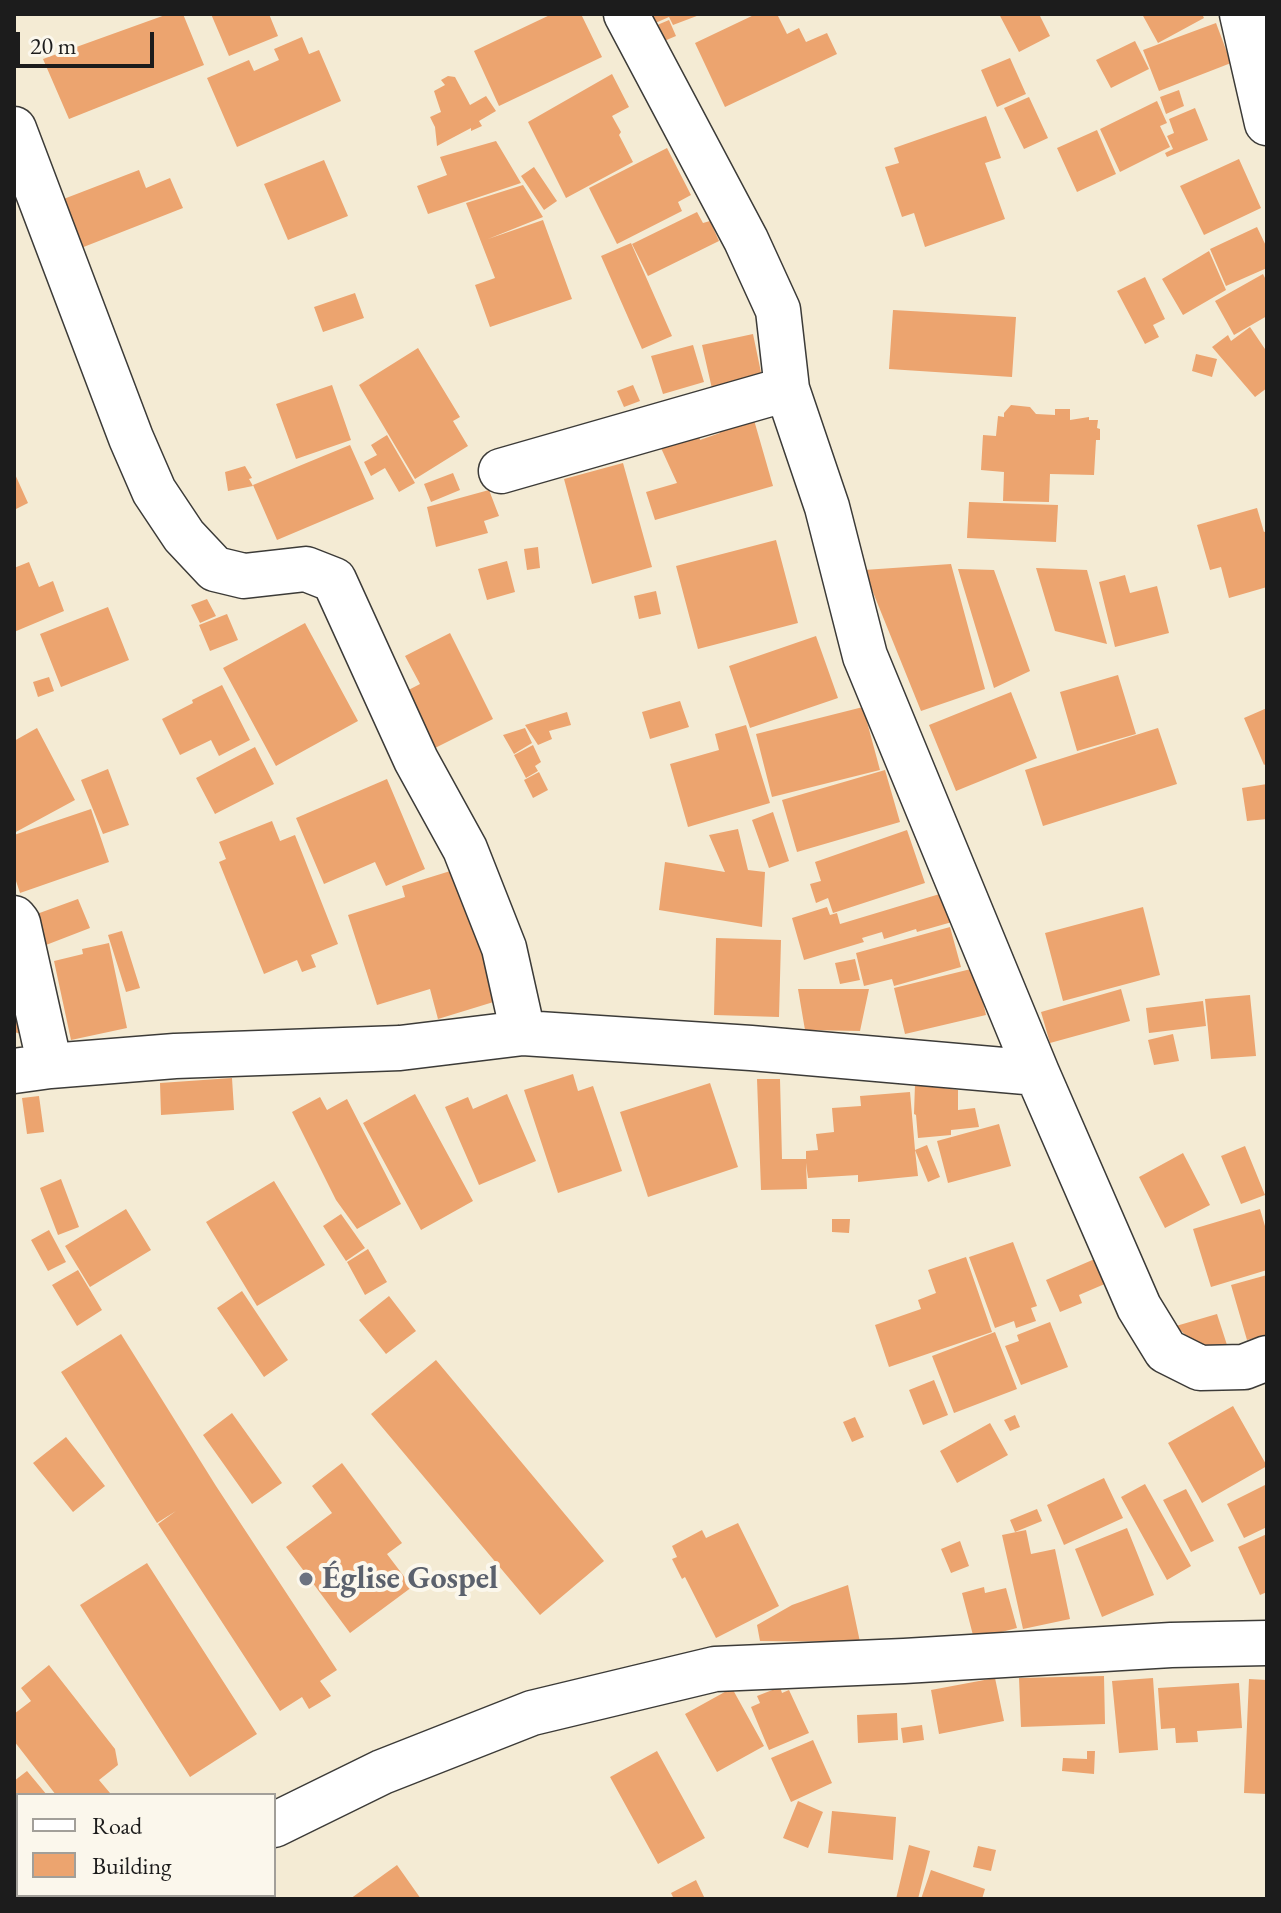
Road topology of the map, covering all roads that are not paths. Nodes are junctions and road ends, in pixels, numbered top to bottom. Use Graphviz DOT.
graph roads {
  1 [pos="626,14"];
  2 [pos="1242,14"];
  3 [pos="1267,123"];
  4 [pos="14,129"];
  5 [pos="787,389"];
  6 [pos="501,471"];
  7 [pos="14,918"];
  8 [pos="523,1033"];
  9 [pos="32,1069"];
  10 [pos="1037,1073"];
  11 [pos="1267,1358"];
  12 [pos="1267,1643"];
  13 [pos="276,1824"];
  1 -- 5 [label="street"];
  2 -- 3 [label="street"];
  4 -- 8 [label="street"];
  5 -- 6 [label="street"];
  5 -- 10 [label="street"];
  7 -- 9 [label="street"];
  8 -- 9 [label="street"];
  8 -- 10 [label="street"];
  10 -- 11 [label="street"];
  12 -- 13 [label="street"];
}
